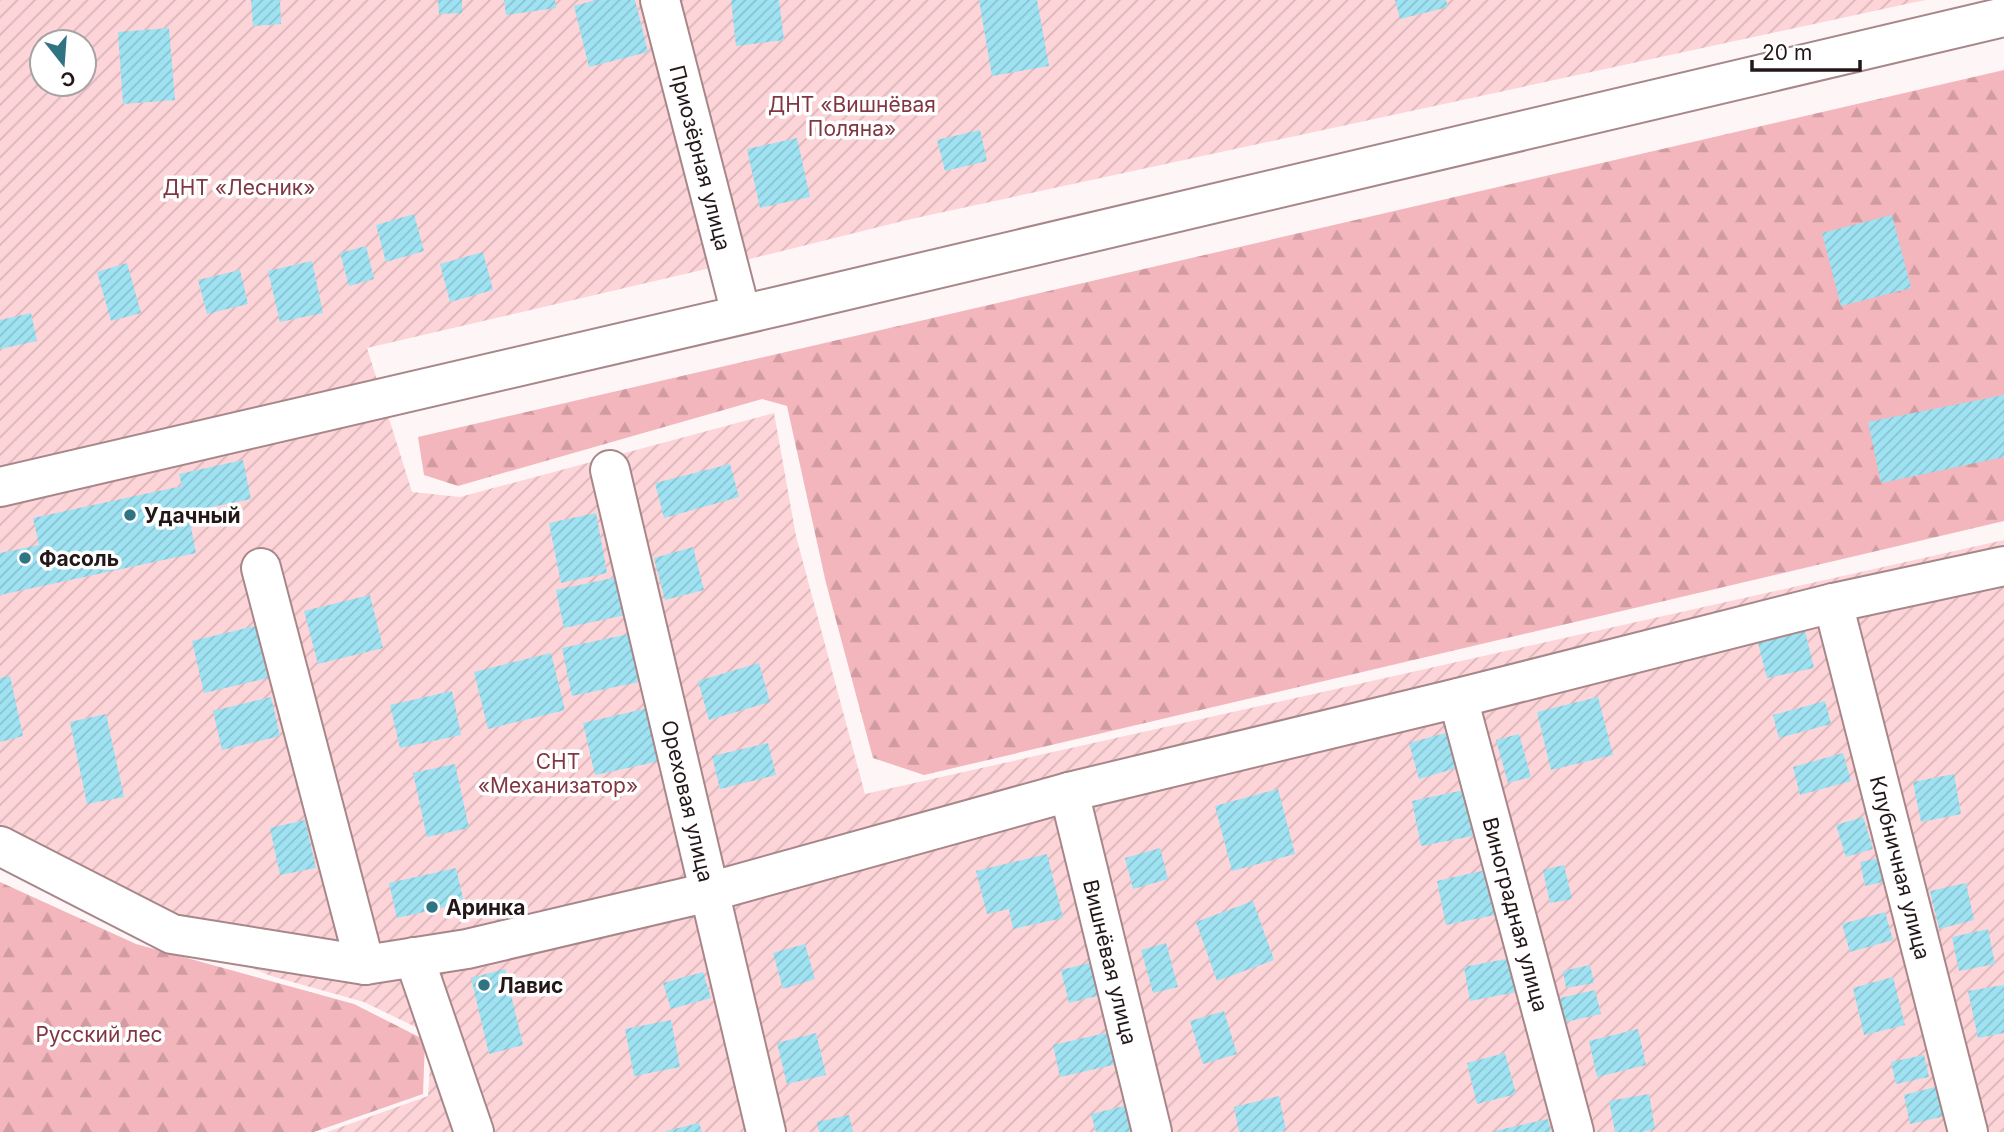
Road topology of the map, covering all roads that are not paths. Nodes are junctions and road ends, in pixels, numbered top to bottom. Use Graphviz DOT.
graph roads {
  1 [pos="660,0"];
  2 [pos="2004,17"];
  3 [pos="741,314"];
  4 [pos="610,470"];
  5 [pos="0,487"];
  6 [pos="2004,566"];
  7 [pos="261,568"];
  8 [pos="1833,603"];
  9 [pos="1458,698"];
  10 [pos="1069,792"];
  11 [pos="0,846"];
  12 [pos="709,892"];
  13 [pos="414,957"];
  14 [pos="365,965"];
  15 [pos="474,1132"];
  16 [pos="766,1132"];
  17 [pos="1152,1132"];
  18 [pos="1574,1132"];
  19 [pos="1968,1132"];
  1 -- 3 [label="street, Приозёрная улица"];
  2 -- 3 [label="street"];
  3 -- 5 [label="street"];
  4 -- 12 [label="street, Ореховая улица"];
  6 -- 8 [label="street"];
  7 -- 14 [label="street"];
  8 -- 9 [label="street"];
  8 -- 19 [label="street, Клубничная улица"];
  9 -- 10 [label="street"];
  9 -- 18 [label="street, Виноградная улица"];
  10 -- 12 [label="street"];
  10 -- 17 [label="street, Вишнёвая улица"];
  11 -- 14 [label="street"];
  12 -- 13 [label="street"];
  12 -- 16 [label="street, Ореховая улица"];
  13 -- 14 [label="street"];
  13 -- 15 [label="street"];
}
